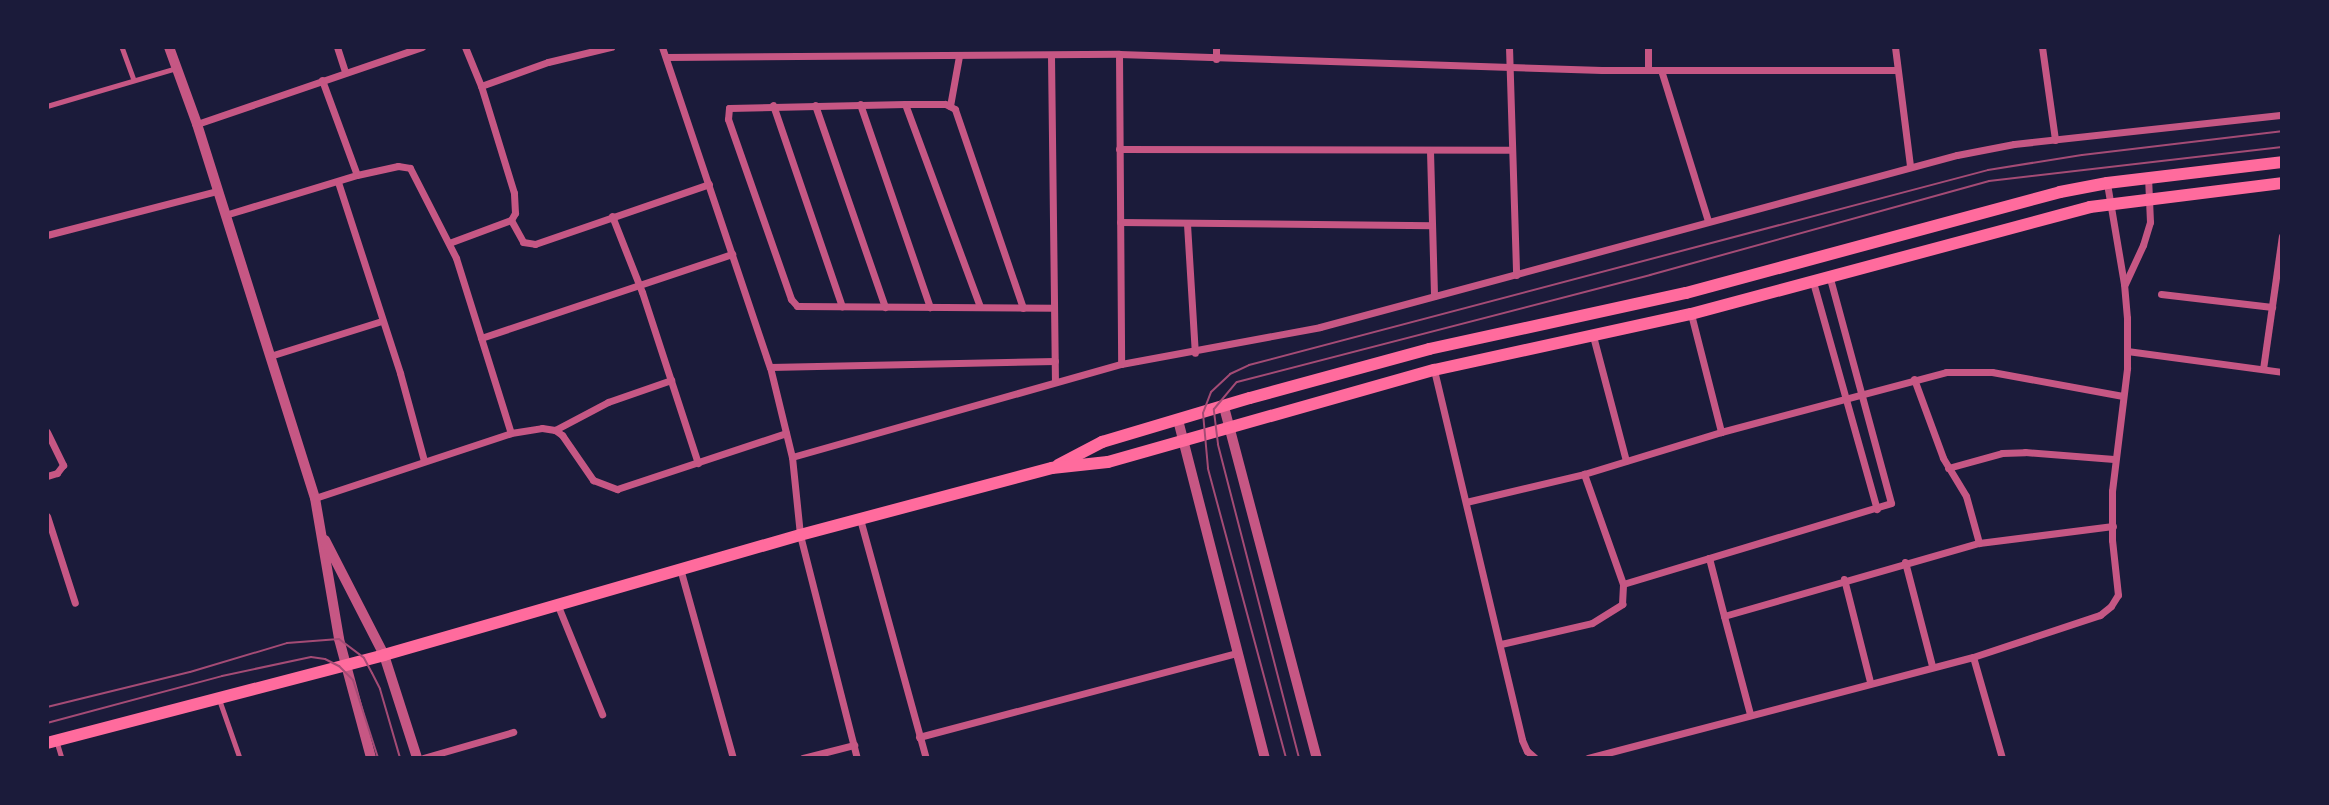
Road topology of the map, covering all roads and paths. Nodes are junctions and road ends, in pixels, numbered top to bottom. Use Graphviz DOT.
graph roads {
  1 [pos="122,47"];
  2 [pos="169,47"];
  3 [pos="337,47"];
  4 [pos="422,47"];
  5 [pos="465,47"];
  6 [pos="611,47"];
  7 [pos="662,47"];
  8 [pos="734,47"];
  9 [pos="923,47"];
  10 [pos="1216,47"];
  11 [pos="1509,47"];
  12 [pos="1648,47"];
  13 [pos="1895,47"];
  14 [pos="2042,47"];
  15 [pos="1119,54"];
  16 [pos="923,56"];
  17 [pos="959,56"];
  18 [pos="1051,56"];
  19 [pos="666,57"];
  20 [pos="737,57"];
  21 [pos="1216,59"];
  22 [pos="177,68"];
  23 [pos="1509,68"];
  24 [pos="1648,70"];
  25 [pos="1661,70"];
  26 [pos="1896,70"];
  27 [pos="345,72"];
  28 [pos="134,80"];
  29 [pos="322,80"];
  30 [pos="481,86"];
  31 [pos="860,104"];
  32 [pos="905,104"];
  33 [pos="773,105"];
  34 [pos="815,105"];
  35 [pos="47,106"];
  36 [pos="950,106"];
  37 [pos="2282,115"];
  38 [pos="197,124"];
  39 [pos="2055,139"];
  40 [pos="1119,149"];
  41 [pos="1512,150"];
  42 [pos="1430,151"];
  43 [pos="2282,162"];
  44 [pos="1910,166"];
  45 [pos="356,175"];
  46 [pos="2148,177"];
  47 [pos="338,182"];
  48 [pos="2107,183"];
  49 [pos="2282,183"];
  50 [pos="709,184"];
  51 [pos="218,191"];
  52 [pos="2151,200"];
  53 [pos="2110,204"];
  54 [pos="225,215"];
  55 [pos="612,216"];
  56 [pos="511,220"];
  57 [pos="1708,221"];
  58 [pos="1120,222"];
  59 [pos="1187,224"];
  60 [pos="1432,225"];
  61 [pos="47,235"];
  62 [pos="2282,236"];
  63 [pos="449,243"];
  64 [pos="732,254"];
  65 [pos="1516,275"];
  66 [pos="1830,278"];
  67 [pos="1813,282"];
  68 [pos="2124,284"];
  69 [pos="639,285"];
  70 [pos="2161,294"];
  71 [pos="1434,296"];
  72 [pos="842,307"];
  73 [pos="885,307"];
  74 [pos="930,307"];
  75 [pos="980,307"];
  76 [pos="2273,307"];
  77 [pos="1023,308"];
  78 [pos="1054,308"];
  79 [pos="1691,314"];
  80 [pos="382,321"];
  81 [pos="1593,336"];
  82 [pos="481,338"];
  83 [pos="2127,351"];
  84 [pos="1195,353"];
  85 [pos="270,356"];
  86 [pos="1055,361"];
  87 [pos="1121,364"];
  88 [pos="770,367"];
  89 [pos="2263,369"];
  90 [pos="1434,370"];
  91 [pos="2282,372"];
  92 [pos="1914,379"];
  93 [pos="671,380"];
  94 [pos="1055,382"];
  95 [pos="1861,394"];
  96 [pos="2123,396"];
  97 [pos="1846,398"];
  98 [pos="1224,407"];
  99 [pos="1178,420"];
  100 [pos="1228,427"];
  101 [pos="555,430"];
  102 [pos="47,432"];
  103 [pos="1721,432"];
  104 [pos="511,433"];
  105 [pos="786,433"];
  106 [pos="1183,440"];
  107 [pos="792,457"];
  108 [pos="2114,458"];
  109 [pos="424,461"];
  110 [pos="1626,461"];
  111 [pos="698,463"];
  112 [pos="1052,468"];
  113 [pos="1948,468"];
  114 [pos="1584,474"];
  115 [pos="47,475"];
  116 [pos="315,498"];
  117 [pos="1466,502"];
  118 [pos="1877,509"];
  119 [pos="47,516"];
  120 [pos="860,519"];
  121 [pos="2113,526"];
  122 [pos="800,535"];
  123 [pos="323,537"];
  124 [pos="1979,543"];
  125 [pos="1709,558"];
  126 [pos="1905,562"];
  127 [pos="681,572"];
  128 [pos="1844,579"];
  129 [pos="1623,584"];
  130 [pos="75,603"];
  131 [pos="558,606"];
  132 [pos="1724,616"];
  133 [pos="1501,644"];
  134 [pos="1237,653"];
  135 [pos="384,655"];
  136 [pos="1973,657"];
  137 [pos="346,664"];
  138 [pos="1932,666"];
  139 [pos="1870,682"];
  140 [pos="218,697"];
  141 [pos="602,714"];
  142 [pos="1750,714"];
  143 [pos="513,732"];
  144 [pos="919,737"];
  145 [pos="52,742"];
  146 [pos="854,745"];
  147 [pos="62,758"];
  148 [pos="240,758"];
  149 [pos="371,758"];
  150 [pos="420,758"];
  151 [pos="733,758"];
  152 [pos="803,758"];
  153 [pos="857,758"];
  154 [pos="926,758"];
  155 [pos="1265,758"];
  156 [pos="1317,758"];
  157 [pos="1535,758"];
  158 [pos="1588,758"];
  159 [pos="2002,758"];
  1 -- 28 [label="lane"];
  2 -- 22 [label="street"];
  3 -- 27 [label="street"];
  4 -- 27 [label="street"];
  5 -- 30 [label="street"];
  6 -- 30 [label="street"];
  7 -- 19 [label="street"];
  8 -- 20 [label="street"];
  9 -- 16 [label="street"];
  10 -- 21 [label="street"];
  11 -- 23 [label="street"];
  12 -- 24 [label="street"];
  13 -- 26 [label="street"];
  14 -- 39 [label="street"];
  15 -- 18 [label="street"];
  15 -- 21 [label="street"];
  15 -- 40 [label="street"];
  16 -- 17 [label="street"];
  16 -- 20 [label="street"];
  17 -- 18 [label="street"];
  17 -- 36 [label="street"];
  18 -- 78 [label="street"];
  19 -- 20 [label="street"];
  19 -- 50 [label="street"];
  21 -- 23 [label="street"];
  22 -- 28 [label="lane"];
  22 -- 38 [label="street"];
  23 -- 24 [label="street"];
  23 -- 41 [label="street"];
  24 -- 25 [label="street"];
  25 -- 26 [label="street"];
  25 -- 57 [label="street"];
  26 -- 44 [label="street"];
  27 -- 29 [label="street"];
  28 -- 35 [label="lane"];
  29 -- 38 [label="street"];
  29 -- 45 [label="street"];
  30 -- 56 [label="street"];
  31 -- 32 [label="street"];
  31 -- 34 [label="street"];
  31 -- 74 [label="street"];
  32 -- 36 [label="street"];
  32 -- 75 [label="street"];
  33 -- 34 [label="street"];
  33 -- 72 [label="street"];
  33 -- 72 [label="street"];
  34 -- 73 [label="street"];
  36 -- 77 [label="street"];
  37 -- 39 [label="street"];
  38 -- 51 [label="street"];
  39 -- 44 [label="street"];
  40 -- 42 [label="street"];
  40 -- 58 [label="street"];
  41 -- 42 [label="street"];
  41 -- 65 [label="street"];
  42 -- 60 [label="street"];
  43 -- 46 [label="main road"];
  44 -- 57 [label="street"];
  45 -- 47 [label="street"];
  45 -- 63 [label="street"];
  46 -- 48 [label="main road"];
  46 -- 52 [label="street"];
  47 -- 54 [label="street"];
  47 -- 80 [label="street"];
  48 -- 53 [label="street"];
  48 -- 98 [label="main road"];
  49 -- 52 [label="main road"];
  50 -- 55 [label="street"];
  50 -- 64 [label="street"];
  51 -- 54 [label="street"];
  51 -- 61 [label="street"];
  52 -- 53 [label="main road"];
  52 -- 68 [label="street"];
  53 -- 66 [label="main road"];
  53 -- 68 [label="street"];
  54 -- 85 [label="street"];
  55 -- 56 [label="street"];
  55 -- 69 [label="street"];
  56 -- 63 [label="street"];
  57 -- 65 [label="street"];
  58 -- 59 [label="street"];
  58 -- 87 [label="street"];
  59 -- 60 [label="street"];
  59 -- 84 [label="street"];
  60 -- 71 [label="street"];
  62 -- 76 [label="street"];
  63 -- 82 [label="street"];
  64 -- 69 [label="street"];
  64 -- 88 [label="street"];
  65 -- 71 [label="street"];
  66 -- 67 [label="main road"];
  66 -- 95 [label="street"];
  67 -- 79 [label="main road"];
  67 -- 97 [label="street"];
  68 -- 83 [label="street"];
  69 -- 82 [label="street"];
  69 -- 93 [label="street"];
  70 -- 76 [label="street"];
  71 -- 84 [label="street"];
  72 -- 73 [label="street"];
  73 -- 74 [label="street"];
  74 -- 75 [label="street"];
  75 -- 77 [label="street"];
  76 -- 89 [label="street"];
  77 -- 78 [label="street"];
  78 -- 86 [label="street"];
  79 -- 81 [label="main road"];
  79 -- 103 [label="street"];
  80 -- 85 [label="street"];
  80 -- 109 [label="street"];
  81 -- 90 [label="main road"];
  81 -- 110 [label="street"];
  82 -- 104 [label="street"];
  83 -- 89 [label="street"];
  83 -- 96 [label="street"];
  84 -- 87 [label="street"];
  85 -- 116 [label="street"];
  86 -- 88 [label="street"];
  86 -- 94 [label="street"];
  87 -- 94 [label="street"];
  88 -- 105 [label="street"];
  89 -- 91 [label="street"];
  90 -- 100 [label="main road"];
  90 -- 117 [label="street"];
  92 -- 95 [label="street"];
  92 -- 96 [label="street"];
  92 -- 113 [label="street"];
  93 -- 101 [label="street"];
  93 -- 111 [label="street"];
  94 -- 107 [label="street"];
  95 -- 97 [label="street"];
  95 -- 118 [label="street"];
  96 -- 108 [label="street"];
  97 -- 103 [label="street"];
  97 -- 118 [label="street"];
  98 -- 99 [label="main road"];
  98 -- 100 [label="street"];
  99 -- 106 [label="street"];
  99 -- 112 [label="main road"];
  100 -- 106 [label="main road"];
  100 -- 156 [label="street"];
  101 -- 104 [label="street"];
  101 -- 111 [label="street"];
  102 -- 115 [label="street"];
  103 -- 110 [label="street"];
  104 -- 109 [label="street"];
  105 -- 107 [label="street"];
  105 -- 111 [label="street"];
  106 -- 112 [label="main road"];
  106 -- 134 [label="street"];
  107 -- 122 [label="street"];
  108 -- 113 [label="street"];
  108 -- 121 [label="street"];
  109 -- 116 [label="street"];
  110 -- 114 [label="street"];
  112 -- 120 [label="main road"];
  113 -- 124 [label="street"];
  114 -- 117 [label="street"];
  114 -- 129 [label="street"];
  116 -- 123 [label="street"];
  117 -- 133 [label="street"];
  118 -- 125 [label="street"];
  119 -- 130 [label="street"];
  120 -- 122 [label="main road"];
  120 -- 144 [label="street"];
  121 -- 124 [label="street"];
  121 -- 136 [label="street"];
  122 -- 127 [label="main road"];
  122 -- 146 [label="street"];
  123 -- 135 [label="street"];
  123 -- 137 [label="street"];
  124 -- 126 [label="street"];
  125 -- 129 [label="street"];
  125 -- 132 [label="street"];
  126 -- 128 [label="street"];
  126 -- 138 [label="street"];
  127 -- 131 [label="main road"];
  127 -- 151 [label="street"];
  128 -- 132 [label="street"];
  128 -- 139 [label="street"];
  129 -- 133 [label="street"];
  131 -- 135 [label="main road"];
  131 -- 141 [label="street"];
  132 -- 142 [label="street"];
  133 -- 157 [label="street"];
  134 -- 144 [label="street"];
  134 -- 155 [label="street"];
  135 -- 137 [label="main road"];
  135 -- 150 [label="street"];
  136 -- 138 [label="street"];
  136 -- 159 [label="street"];
  137 -- 140 [label="main road"];
  137 -- 149 [label="street"];
  138 -- 139 [label="street"];
  139 -- 142 [label="street"];
  140 -- 145 [label="main road"];
  140 -- 148 [label="lane"];
  142 -- 158 [label="street"];
  143 -- 150 [label="street"];
  144 -- 154 [label="street"];
  145 -- 147 [label="lane"];
  146 -- 152 [label="street"];
  146 -- 153 [label="street"];
}
